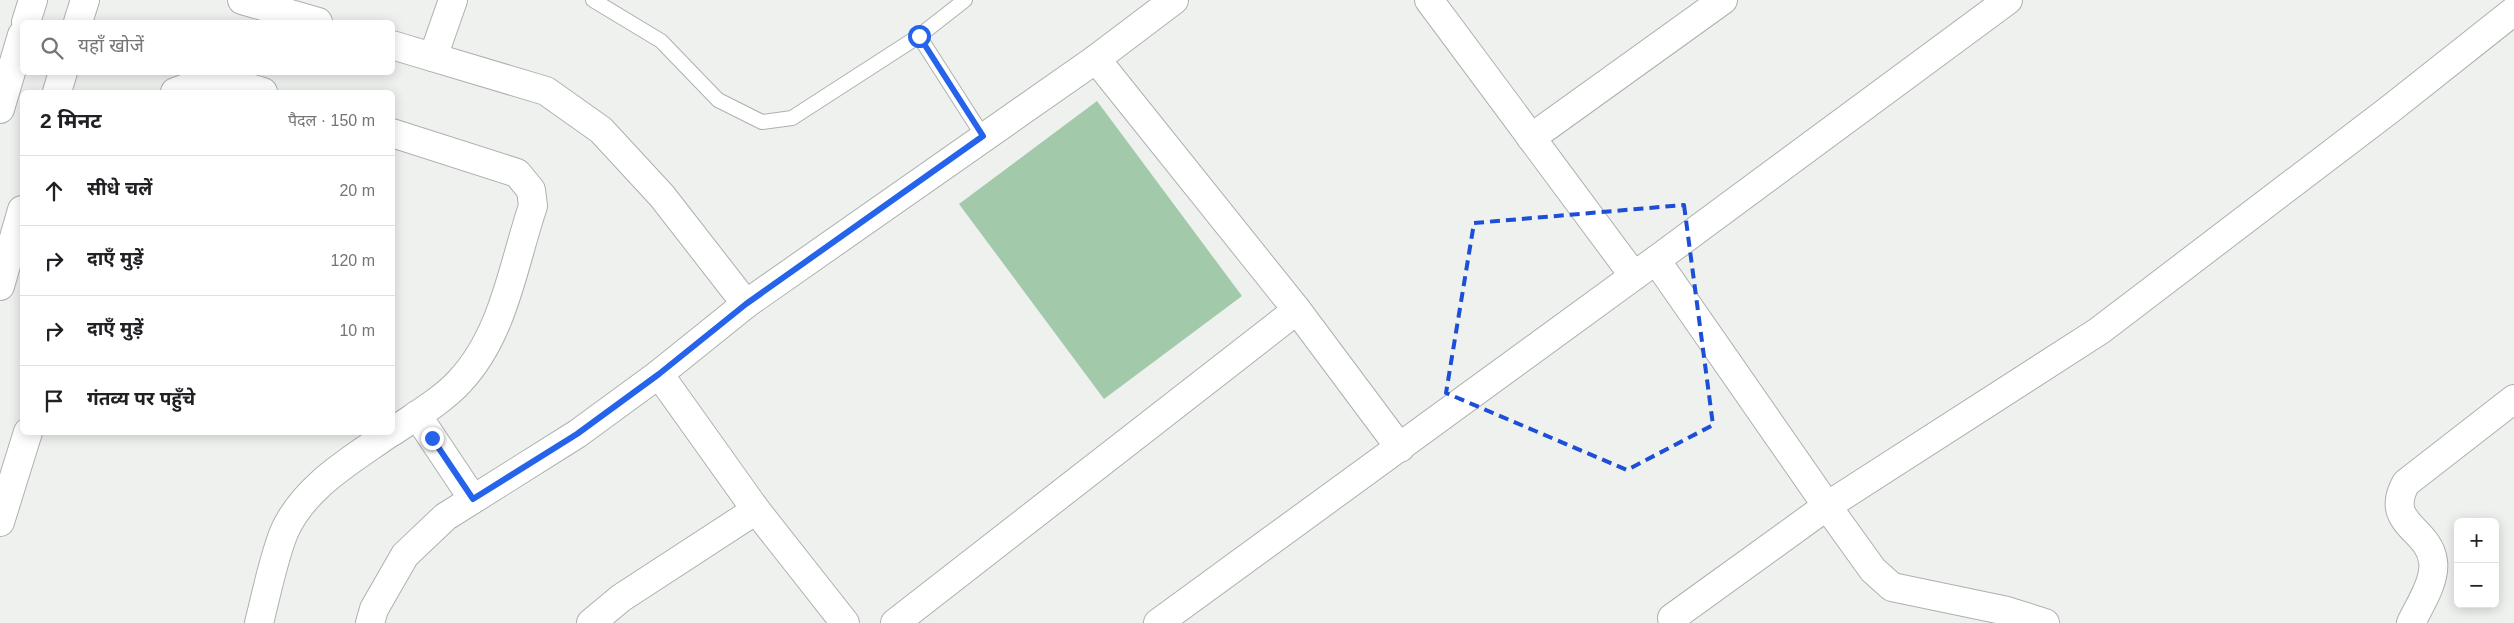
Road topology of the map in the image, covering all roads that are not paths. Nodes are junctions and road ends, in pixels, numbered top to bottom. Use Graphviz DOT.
graph roads {
  1 [pos="33,0"];
  2 [pos="85,0"];
  3 [pos="242,0"];
  4 [pos="453,0"];
  5 [pos="593,0"];
  6 [pos="965,0"];
  7 [pos="1174,0"];
  8 [pos="1429,0"];
  9 [pos="1723,0"];
  10 [pos="2008,0"];
  11 [pos="2514,11"];
  12 [pos="27,20"];
  13 [pos="79,20"];
  14 [pos="311,20"];
  15 [pos="919,36"];
  16 [pos="20,43"];
  17 [pos="395,46"];
  18 [pos="433,57"];
  19 [pos="1096,59"];
  20 [pos="62,75"];
  21 [pos="58,90"];
  22 [pos="180,90"];
  23 [pos="256,90"];
  24 [pos="0,108"];
  25 [pos="395,134"];
  26 [pos="983,136"];
  27 [pos="1531,138"];
  28 [pos="20,217"];
  29 [pos="1656,260"];
  30 [pos="1634,276"];
  31 [pos="0,286"];
  32 [pos="746,304"];
  33 [pos="1297,310"];
  34 [pos="659,374"];
  35 [pos="2514,399"];
  36 [pos="417,415"];
  37 [pos="395,430"];
  38 [pos="27,435"];
  39 [pos="388,435"];
  40 [pos="1400,448"];
  41 [pos="473,499"];
  42 [pos="1827,506"];
  43 [pos="756,510"];
  44 [pos="0,522"];
  45 [pos="1672,618"];
  46 [pos="259,623"];
  47 [pos="370,623"];
  48 [pos="591,623"];
  49 [pos="845,623"];
  50 [pos="895,623"];
  51 [pos="1158,623"];
  52 [pos="2045,623"];
  53 [pos="2410,623"];
  1 -- 12 [label="street"];
  2 -- 13 [label="street"];
  3 -- 14 [label="street"];
  4 -- 18 [label="street"];
  5 -- 15 [label="lane"];
  6 -- 15 [label="lane"];
  7 -- 19 [label="street"];
  8 -- 27 [label="street"];
  9 -- 27 [label="street"];
  10 -- 29 [label="street"];
  11 -- 42 [label="street"];
  15 -- 26 [label="lane"];
  16 -- 24 [label="street"];
  17 -- 18 [label="street"];
  18 -- 32 [label="street"];
  19 -- 26 [label="street"];
  19 -- 33 [label="street"];
  20 -- 21 [label="street"];
  22 -- 23 [label="street"];
  25 -- 36 [label="street"];
  26 -- 32 [label="street"];
  27 -- 30 [label="street"];
  28 -- 31 [label="street"];
  29 -- 30 [label="street"];
  29 -- 42 [label="street"];
  30 -- 40 [label="street"];
  32 -- 34 [label="street"];
  33 -- 40 [label="street"];
  33 -- 50 [label="street"];
  34 -- 41 [label="street"];
  34 -- 43 [label="street"];
  35 -- 53 [label="street"];
  36 -- 37 [label="street"];
  36 -- 41 [label="street"];
  38 -- 44 [label="street"];
  39 -- 46 [label="street"];
  40 -- 51 [label="street"];
  41 -- 47 [label="street"];
  42 -- 45 [label="street"];
  42 -- 52 [label="street"];
  43 -- 48 [label="street"];
  43 -- 49 [label="street"];
}
